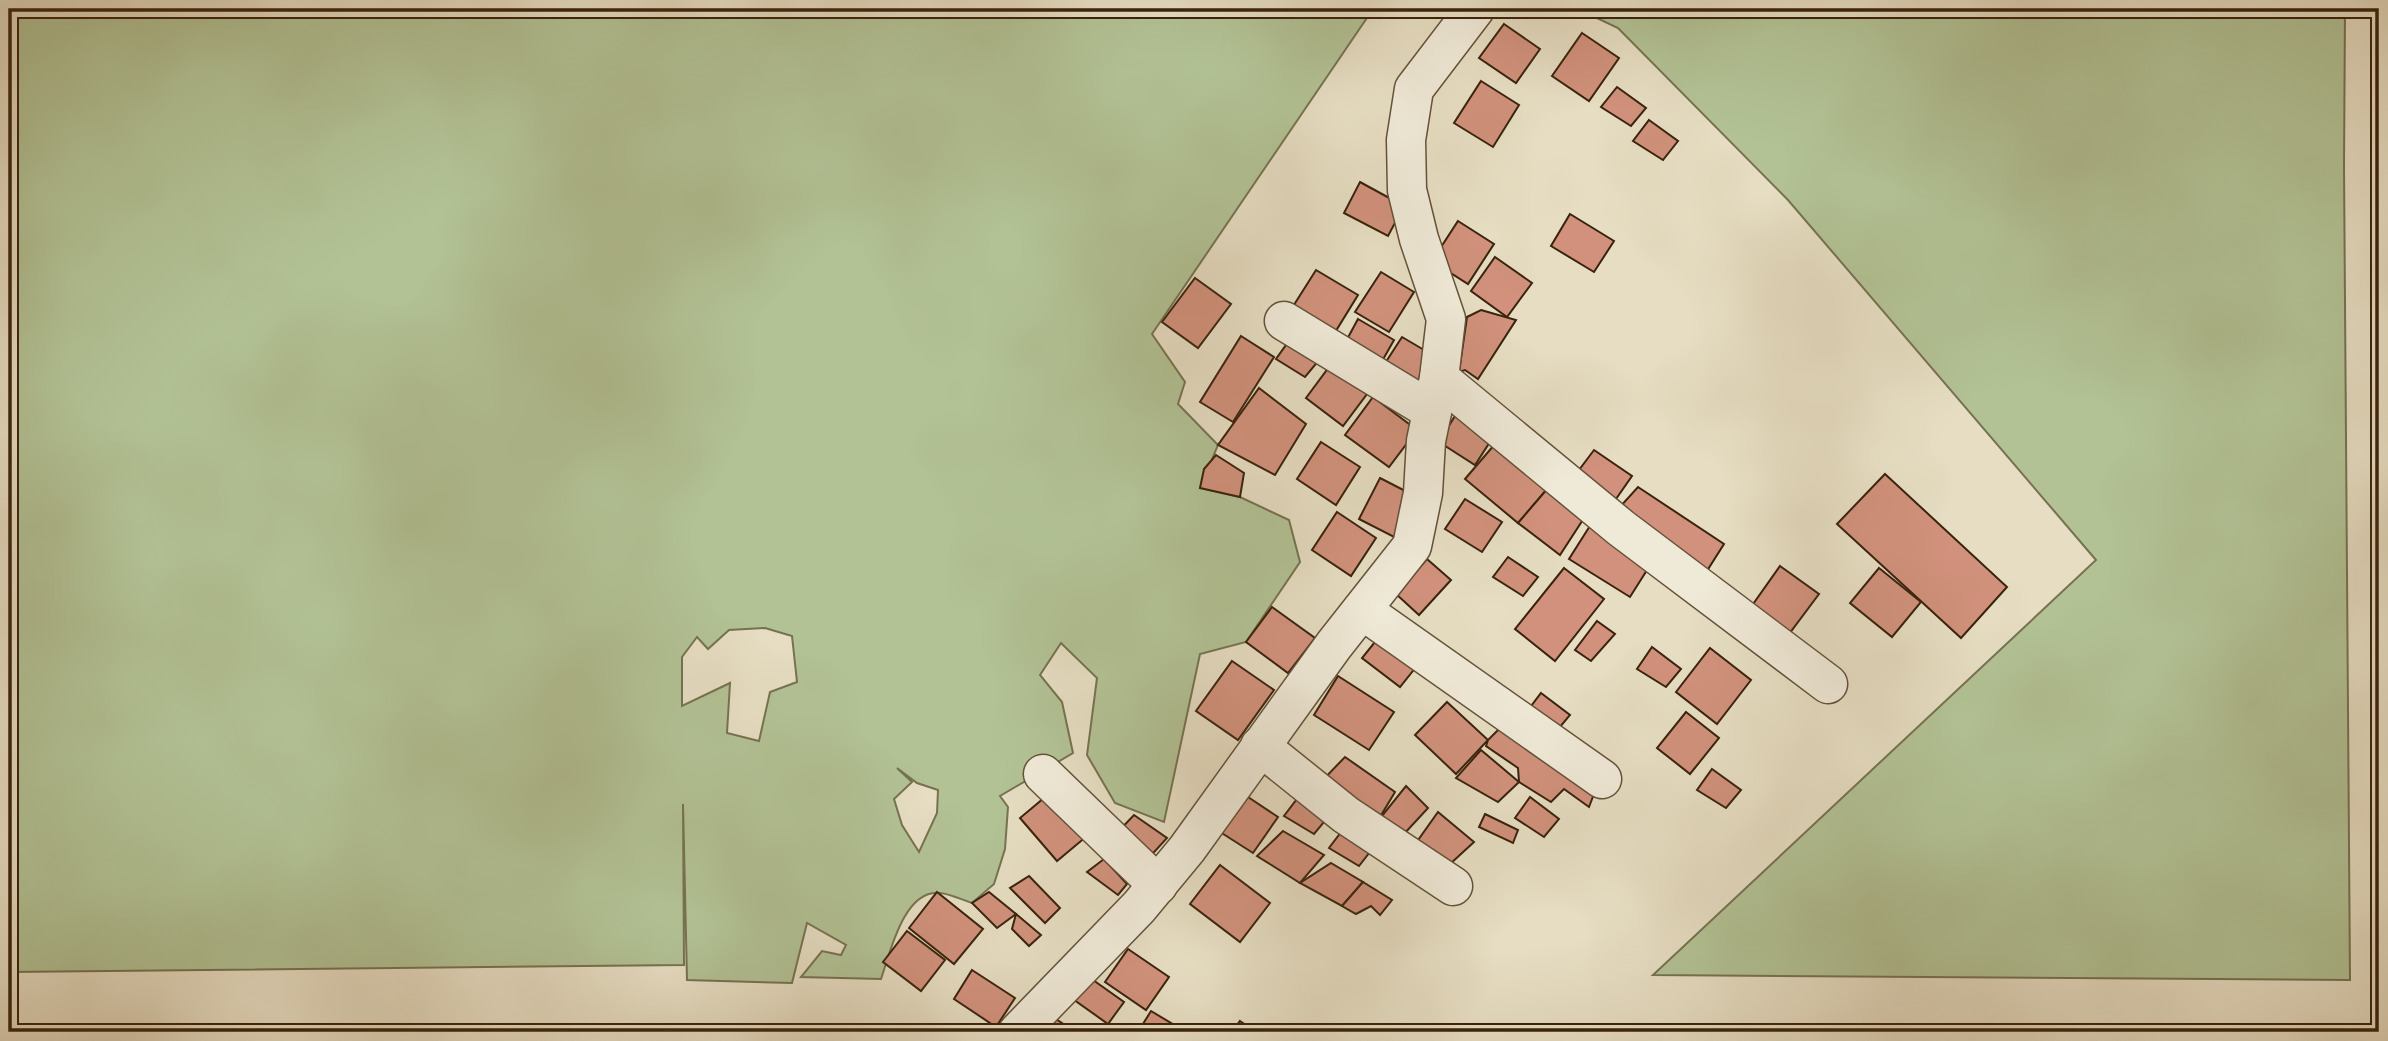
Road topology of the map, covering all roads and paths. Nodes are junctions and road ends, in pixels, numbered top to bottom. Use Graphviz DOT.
graph roads {
  1 [pos="1475,9"];
  2 [pos="1284,321"];
  3 [pos="1435,394"];
  4 [pos="1362,610"];
  5 [pos="1828,684"];
  6 [pos="1260,746"];
  7 [pos="1043,774"];
  8 [pos="1602,779"];
  9 [pos="1158,885"];
  10 [pos="1453,886"];
  11 [pos="1018,1032"];
  1 -- 3 [label="street"];
  2 -- 3 [label="street"];
  3 -- 4 [label="street"];
  3 -- 5 [label="street"];
  4 -- 6 [label="street"];
  4 -- 8 [label="street"];
  6 -- 9 [label="street"];
  6 -- 10 [label="street"];
  7 -- 9 [label="street"];
  9 -- 11 [label="street"];
}
